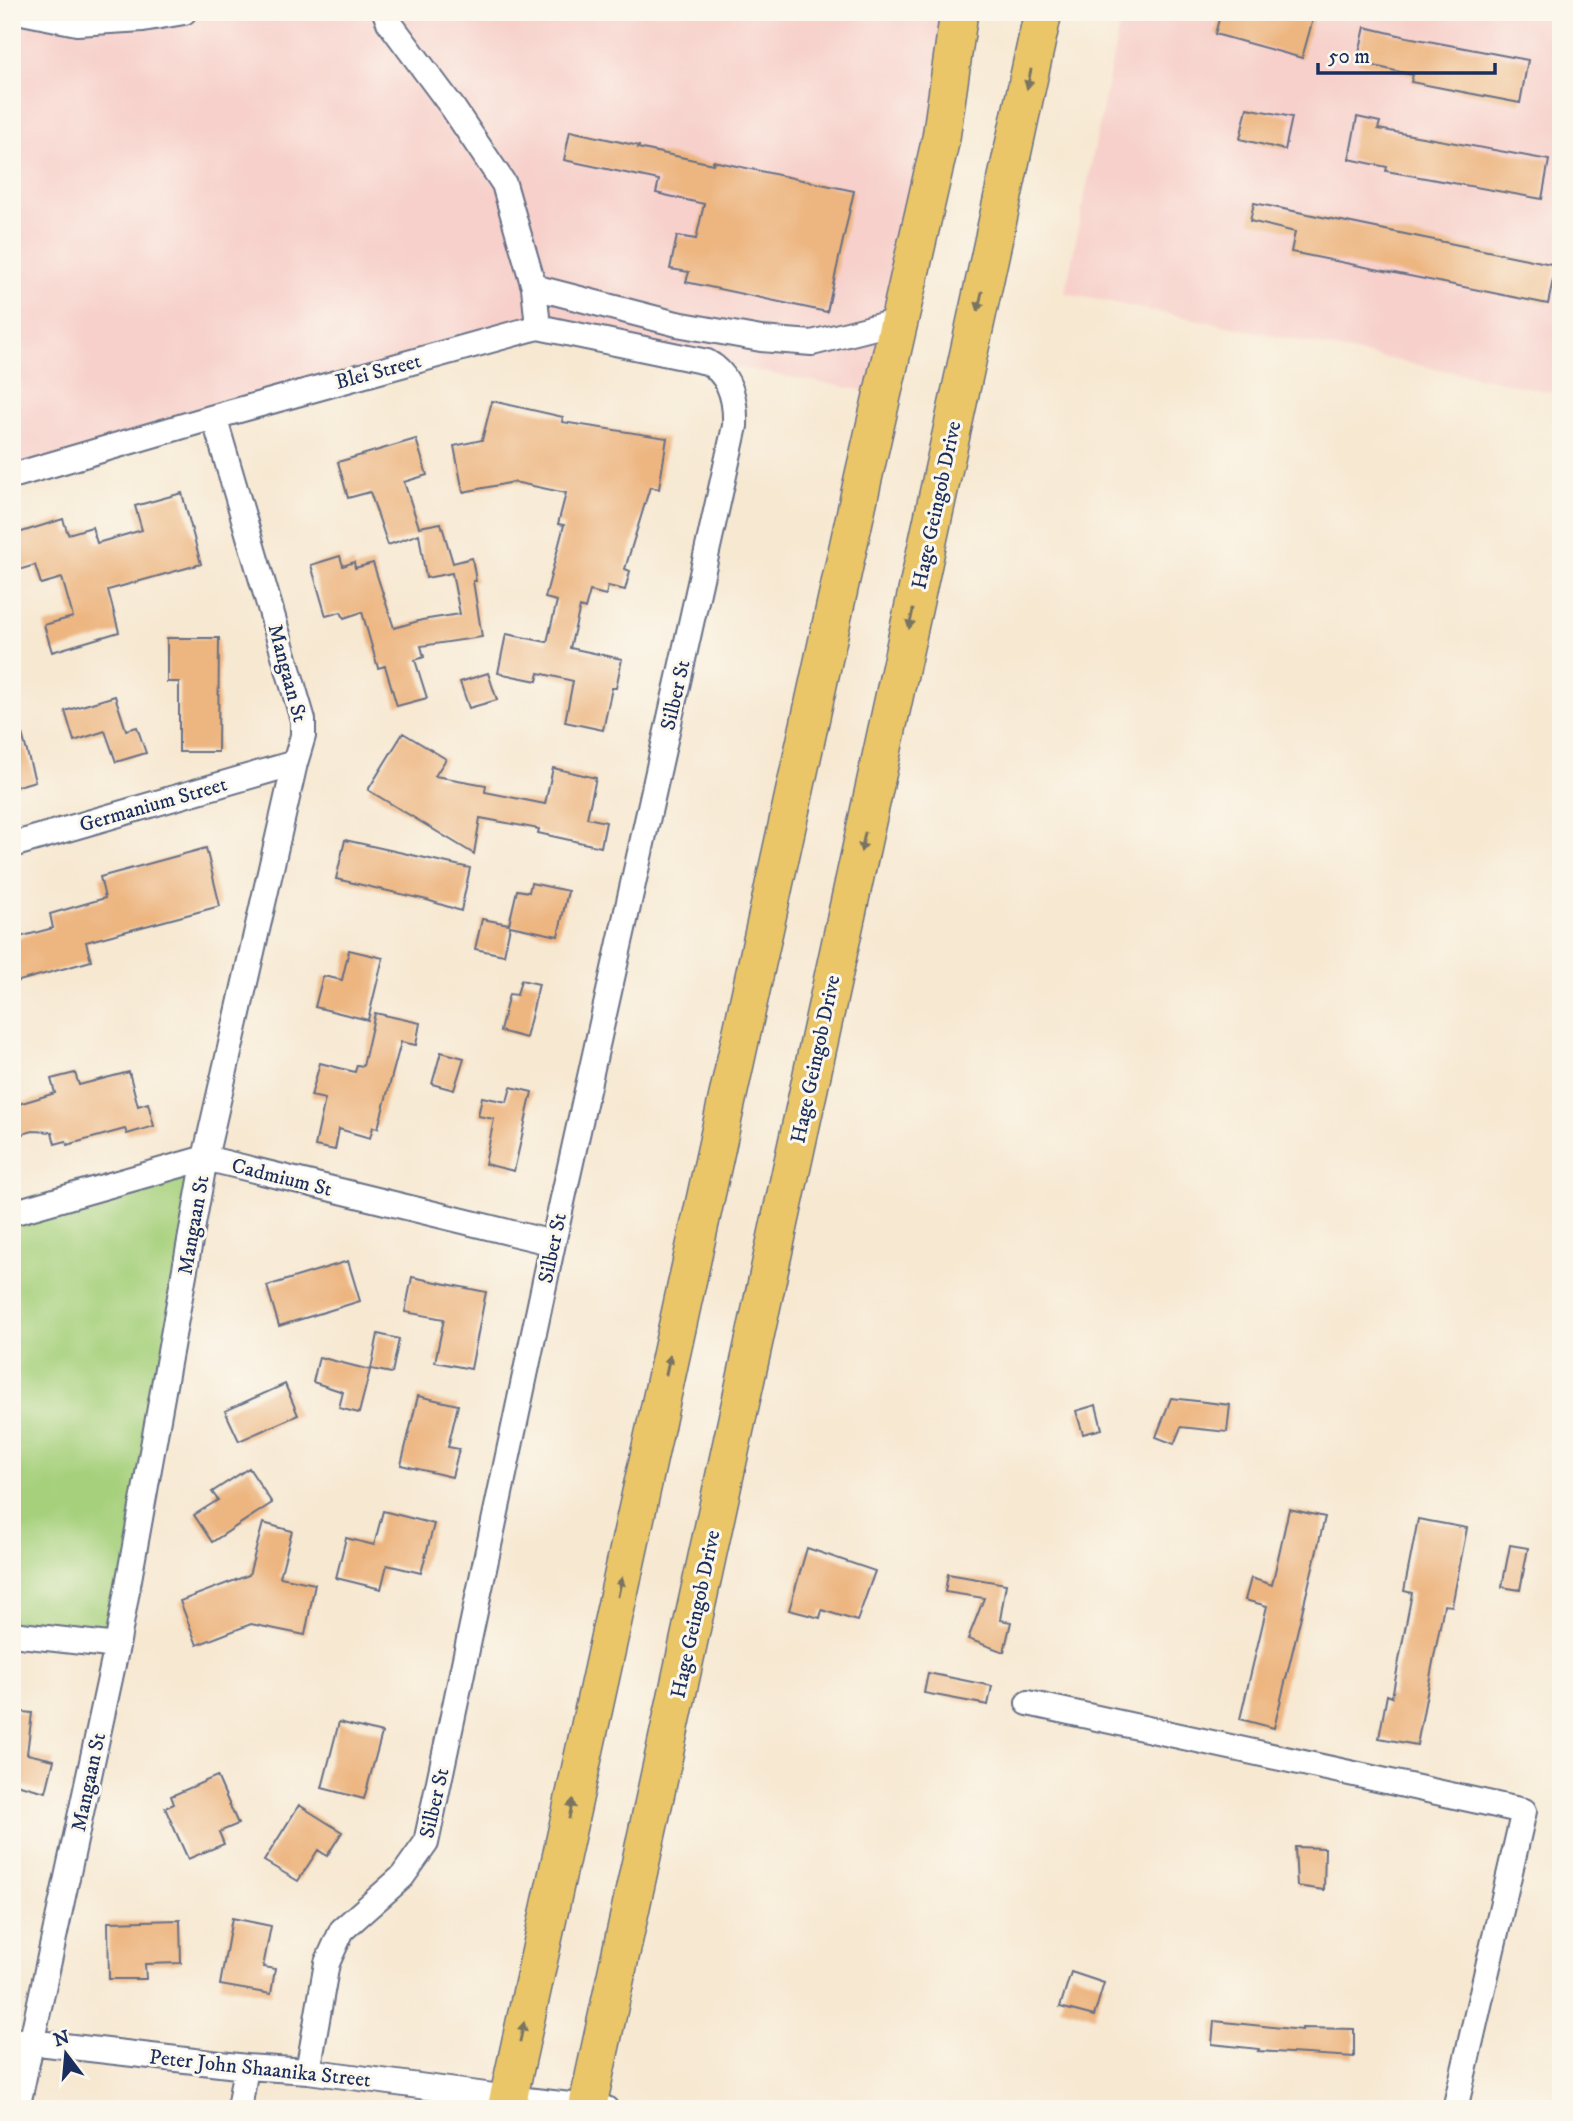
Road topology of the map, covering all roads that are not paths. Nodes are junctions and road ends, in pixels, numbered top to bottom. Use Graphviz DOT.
graph roads {
  1 [pos="22,12"];
  2 [pos="184,12"];
  3 [pos="385,12"];
  4 [pos="959,12"];
  5 [pos="1043,12"];
  6 [pos="534,287"];
  7 [pos="899,321"];
  8 [pos="538,327"];
  9 [pos="732,394"];
  10 [pos="214,416"];
  11 [pos="12,476"];
  12 [pos="295,763"];
  13 [pos="12,845"];
  14 [pos="205,1158"];
  15 [pos="12,1213"];
  16 [pos="553,1243"];
  17 [pos="12,1634"];
  18 [pos="117,1646"];
  19 [pos="1028,1703"];
  20 [pos="22,2041"];
  21 [pos="246,2067"];
  22 [pos="308,2071"];
  23 [pos="507,2104"];
  24 [pos="594,2108"];
  25 [pos="17,2109"];
  26 [pos="239,2109"];
  27 [pos="1455,2109"];
  1 -- 2 [label="street"];
  3 -- 6 [label="street"];
  4 -- 7 [label="highway"];
  5 -- 24 [label="highway, Hage Geingob Drive, one-way"];
  6 -- 7 [label="street"];
  6 -- 8 [label="street"];
  23 -- 7 [label="highway, one-way"];
  8 -- 9 [label="street, Blei Street"];
  8 -- 10 [label="street, Blei Street"];
  9 -- 16 [label="street, Silber St"];
  10 -- 11 [label="street, Blei Street"];
  10 -- 12 [label="street, Mangaan St"];
  12 -- 13 [label="street, Germanium Street"];
  12 -- 14 [label="street, Mangaan St"];
  14 -- 15 [label="street, Cadmium St"];
  14 -- 16 [label="street, Cadmium St"];
  14 -- 18 [label="street, Mangaan St"];
  16 -- 22 [label="street, Silber St"];
  17 -- 18 [label="street"];
  18 -- 20 [label="street, Mangaan St"];
  19 -- 27 [label="street"];
  20 -- 21 [label="street, Peter John Shaanika Street"];
  20 -- 25 [label="street, Mangaan St"];
  21 -- 22 [label="street, Peter John Shaanika Street"];
  21 -- 26 [label="street"];
  22 -- 23 [label="street, Peter John Shaanika Street"];
  23 -- 24 [label="street, Peter John Shaanika Street"];
}
